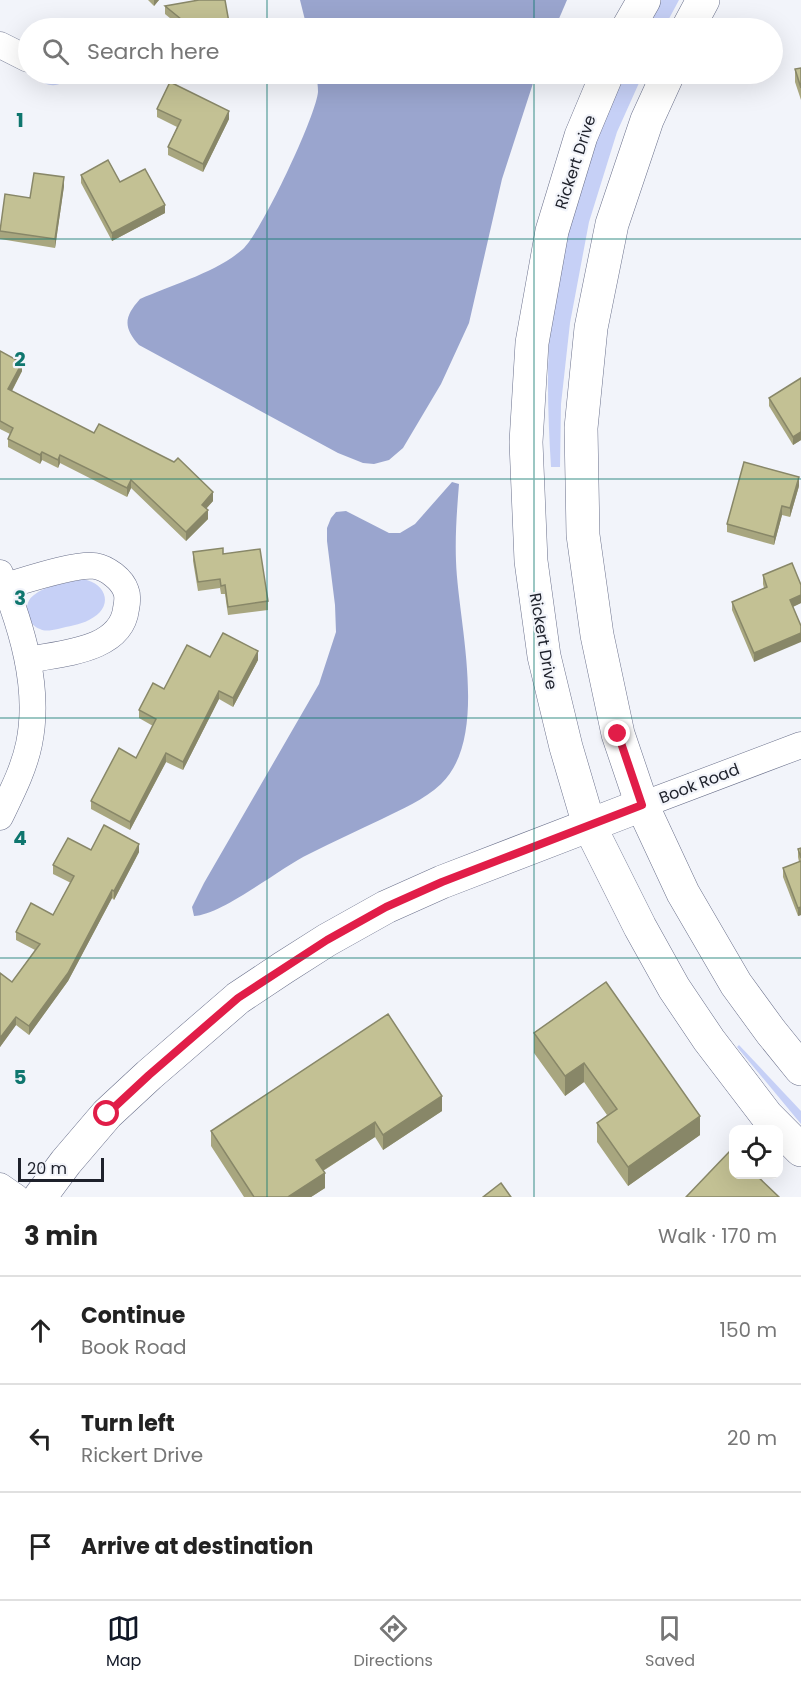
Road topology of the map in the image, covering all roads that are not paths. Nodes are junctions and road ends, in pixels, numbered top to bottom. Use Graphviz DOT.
graph roads {
  1 [pos="644,0"];
  2 [pos="703,0"];
  3 [pos="634,18"];
  4 [pos="693,18"];
  5 [pos="0,45"];
  6 [pos="18,54"];
  7 [pos="603,84"];
  8 [pos="663,84"];
  9 [pos="3,579"];
  10 [pos="28,660"];
  11 [pos="801,745"];
  12 [pos="642,805"];
  13 [pos="0,817"];
  14 [pos="589,825"];
  15 [pos="801,1069"];
  16 [pos="801,1150"];
  17 [pos="0,1186"];
  18 [pos="16,1197"];
  19 [pos="40,1197"];
  1 -- 3 [label="street"];
  2 -- 4 [label="street"];
  5 -- 6 [label="street"];
  7 -- 14 [label="street, Rickert Drive"];
  8 -- 12 [label="street"];
  9 -- 10 [label="street"];
  9 -- 10 [label="street"];
  10 -- 13 [label="street"];
  11 -- 12 [label="street, Book Road"];
  12 -- 14 [label="street, Book Road"];
  12 -- 15 [label="street"];
  14 -- 16 [label="street, Rickert Drive"];
  14 -- 19 [label="street, Book Road"];
  17 -- 18 [label="street"];
}
